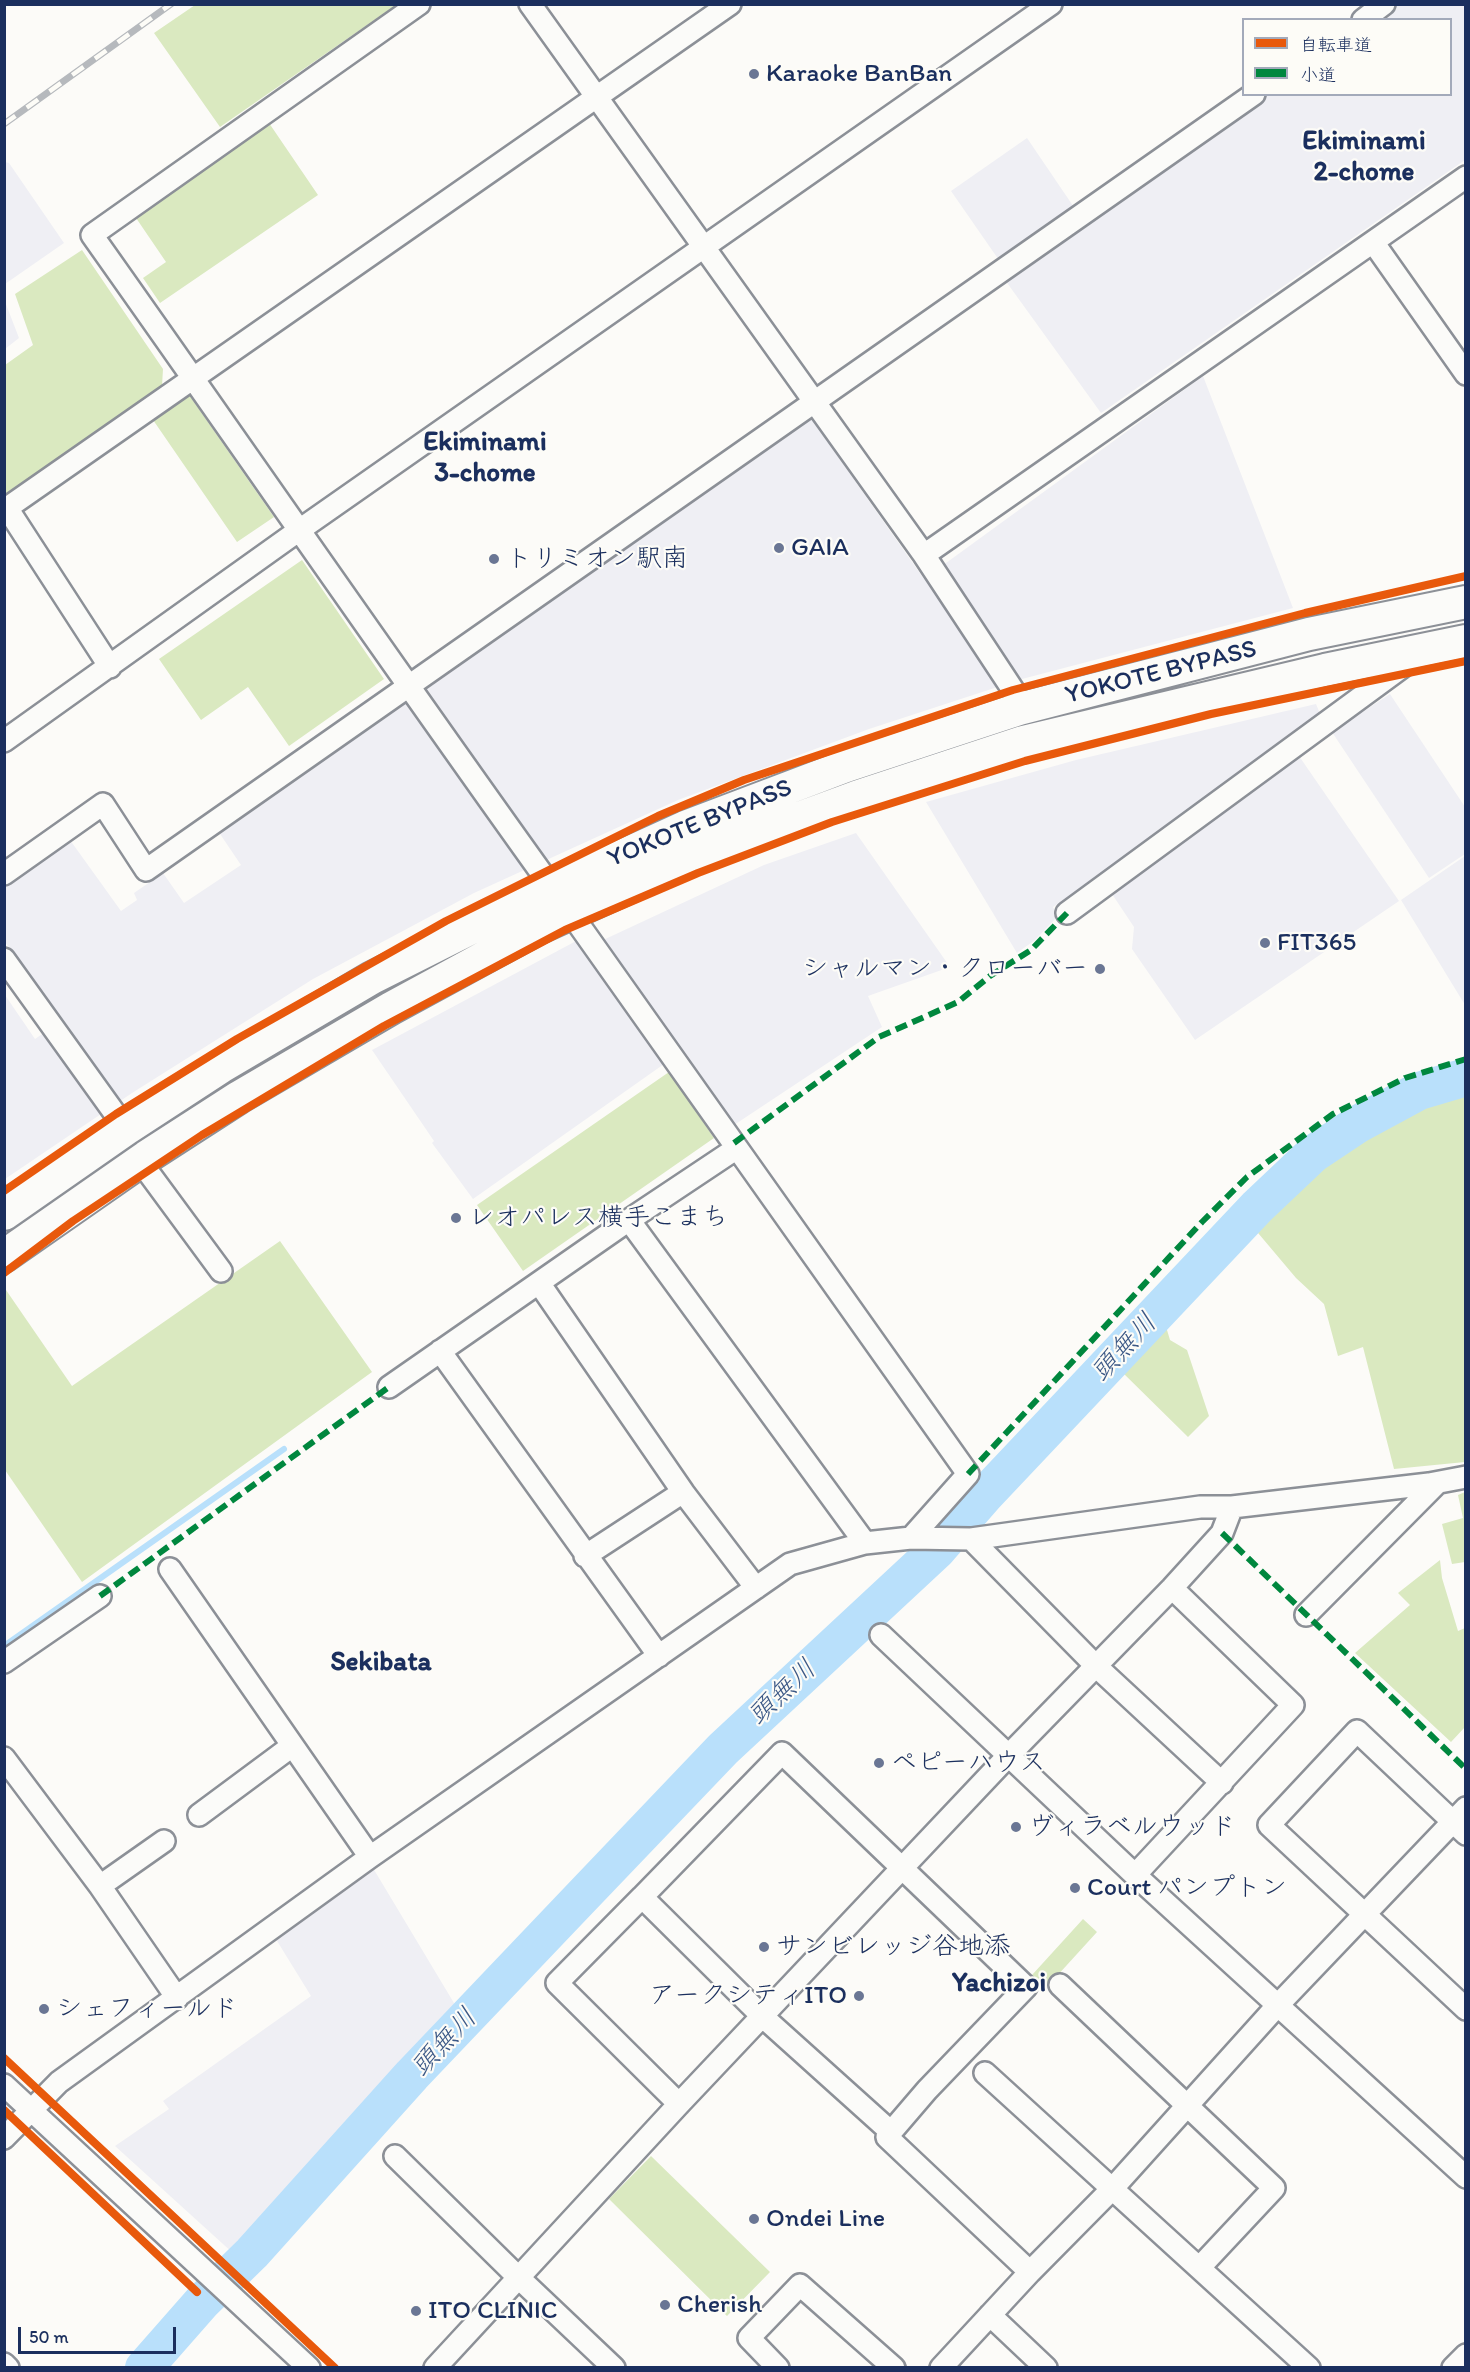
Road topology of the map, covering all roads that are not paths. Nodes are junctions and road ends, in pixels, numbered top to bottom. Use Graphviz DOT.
graph roads {
  1 [pos="419,4"];
  2 [pos="530,4"];
  3 [pos="730,4"];
  4 [pos="1384,4"];
  5 [pos="1050,5"];
  6 [pos="1366,18"];
  7 [pos="1251,96"];
  8 [pos="596,98"];
  9 [pos="1466,177"];
  10 [pos="1373,242"];
  11 [pos="704,248"];
  12 [pos="1466,374"];
  13 [pos="193,377"];
  14 [pos="814,401"];
  15 [pos="298,531"];
  16 [pos="924,555"];
  17 [pos="1466,602"];
  18 [pos="1466,641"];
  19 [pos="1426,649"];
  20 [pos="110,667"];
  21 [pos="410,686"];
  22 [pos="1019,709"];
  23 [pos="4,741"];
  24 [pos="4,874"];
  25 [pos="551,888"];
  26 [pos="570,913"];
  27 [pos="1067,913"];
  28 [pos="4,959"];
  29 [pos="126,1129"];
  30 [pos="737,1148"];
  31 [pos="140,1161"];
  32 [pos="4,1214"];
  33 [pos="629,1220"];
  34 [pos="4,1256"];
  35 [pos="221,1271"];
  36 [pos="539,1283"];
  37 [pos="440,1352"];
  38 [pos="389,1387"];
  39 [pos="1466,1478"];
  40 [pos="1437,1483"];
  41 [pos="683,1492"];
  42 [pos="1232,1507"];
  43 [pos="912,1538"];
  44 [pos="971,1539"];
  45 [pos="865,1543"];
  46 [pos="585,1556"];
  47 [pos="170,1569"];
  48 [pos="756,1588"];
  49 [pos="1172,1588"];
  50 [pos="100,1596"];
  51 [pos="1306,1615"];
  52 [pos="881,1635"];
  53 [pos="658,1656"];
  54 [pos="4,1662"];
  55 [pos="1097,1667"];
  56 [pos="292,1746"];
  57 [pos="1008,1756"];
  58 [pos="4,1758"];
  59 [pos="1222,1783"];
  60 [pos="199,1815"];
  61 [pos="1461,1821"];
  62 [pos="164,1841"];
  63 [pos="370,1857"];
  64 [pos="903,1869"];
  65 [pos="1135,1875"];
  66 [pos="100,1886"];
  67 [pos="642,1897"];
  68 [pos="1364,1914"];
  69 [pos="1060,1986"];
  70 [pos="177,1998"];
  71 [pos="1277,2006"];
  72 [pos="1466,2009"];
  73 [pos="762,2016"];
  74 [pos="985,2073"];
  75 [pos="4,2085"];
  76 [pos="679,2104"];
  77 [pos="1186,2106"];
  78 [pos="31,2110"];
  79 [pos="891,2132"];
  80 [pos="4,2138"];
  81 [pos="395,2156"];
  82 [pos="1466,2177"];
  83 [pos="1113,2188"];
  84 [pos="1200,2267"];
  85 [pos="1030,2272"];
  86 [pos="519,2278"];
  87 [pos="990,2315"];
  88 [pos="1466,2355"];
  89 [pos="309,2367"];
  90 [pos="435,2367"];
  91 [pos="614,2367"];
  92 [pos="778,2367"];
  93 [pos="894,2367"];
  94 [pos="943,2367"];
  95 [pos="1046,2367"];
  96 [pos="1309,2367"];
  97 [pos="1453,2367"];
  1 -- 13 [label="street"];
  2 -- 8 [label="street"];
  3 -- 8 [label="street"];
  4 -- 6 [label="street"];
  5 -- 11 [label="street"];
  7 -- 14 [label="street"];
  8 -- 11 [label="street"];
  8 -- 13 [label="street"];
  9 -- 10 [label="street"];
  10 -- 12 [label="street"];
  10 -- 16 [label="street"];
  11 -- 14 [label="street"];
  11 -- 15 [label="street"];
  13 -- 15 [label="street"];
  13 -- 20 [label="street"];
  14 -- 16 [label="street"];
  14 -- 21 [label="street"];
  15 -- 20 [label="street"];
  15 -- 21 [label="street"];
  16 -- 22 [label="street"];
  17 -- 22 [label="highway, YOKOTE BYPASS"];
  18 -- 19 [label="highway, YOKOTE BYPASS"];
  19 -- 26 [label="highway, YOKOTE BYPASS"];
  19 -- 27 [label="street"];
  20 -- 23 [label="street"];
  21 -- 24 [label="street"];
  21 -- 25 [label="street"];
  22 -- 25 [label="highway, YOKOTE BYPASS"];
  25 -- 26 [label="street"];
  25 -- 29 [label="highway, YOKOTE BYPASS"];
  26 -- 30 [label="street"];
  26 -- 31 [label="highway, YOKOTE BYPASS"];
  28 -- 29 [label="street"];
  29 -- 32 [label="highway, YOKOTE BYPASS"];
  30 -- 33 [label="street"];
  30 -- 43 [label="street"];
  31 -- 34 [label="highway, YOKOTE BYPASS"];
  31 -- 35 [label="street"];
  33 -- 36 [label="street"];
  33 -- 45 [label="street"];
  36 -- 37 [label="street"];
  36 -- 41 [label="street"];
  37 -- 38 [label="street"];
  37 -- 46 [label="street"];
  39 -- 40 [label="street"];
  40 -- 42 [label="street"];
  40 -- 51 [label="street"];
  41 -- 46 [label="street"];
  41 -- 48 [label="street"];
  42 -- 44 [label="street"];
  42 -- 49 [label="street"];
  43 -- 44 [label="street"];
  43 -- 45 [label="street"];
  44 -- 55 [label="street"];
  45 -- 48 [label="street"];
  46 -- 53 [label="street"];
  47 -- 56 [label="street"];
  48 -- 53 [label="street"];
  49 -- 55 [label="street"];
  49 -- 59 [label="street"];
  50 -- 54 [label="street"];
  52 -- 57 [label="street"];
  53 -- 63 [label="street"];
  55 -- 57 [label="street"];
  55 -- 59 [label="street"];
  56 -- 60 [label="street"];
  56 -- 63 [label="street"];
  57 -- 64 [label="street"];
  57 -- 65 [label="street"];
  58 -- 66 [label="street"];
  59 -- 65 [label="street"];
  61 -- 68 [label="street"];
  61 -- 68 [label="street"];
  62 -- 66 [label="street"];
  63 -- 70 [label="street"];
  64 -- 67 [label="street"];
  64 -- 73 [label="street"];
  64 -- 79 [label="street"];
  65 -- 71 [label="street"];
  66 -- 70 [label="street"];
  67 -- 73 [label="street"];
  67 -- 76 [label="street"];
  68 -- 71 [label="street"];
  68 -- 72 [label="street"];
  69 -- 77 [label="street"];
  70 -- 78 [label="street"];
  71 -- 77 [label="street"];
  71 -- 82 [label="street"];
  73 -- 76 [label="street"];
  73 -- 79 [label="street"];
  74 -- 83 [label="street"];
  75 -- 78 [label="street"];
  76 -- 86 [label="street"];
  77 -- 83 [label="street"];
  77 -- 84 [label="street"];
  78 -- 80 [label="street"];
  78 -- 89 [label="street"];
  79 -- 85 [label="street"];
  81 -- 86 [label="street"];
  83 -- 84 [label="street"];
  83 -- 85 [label="street"];
  84 -- 96 [label="street"];
  85 -- 87 [label="street"];
  86 -- 90 [label="street"];
  86 -- 91 [label="street"];
  87 -- 94 [label="street"];
  87 -- 95 [label="street"];
  88 -- 97 [label="street"];
  92 -- 93 [label="street"];
}
